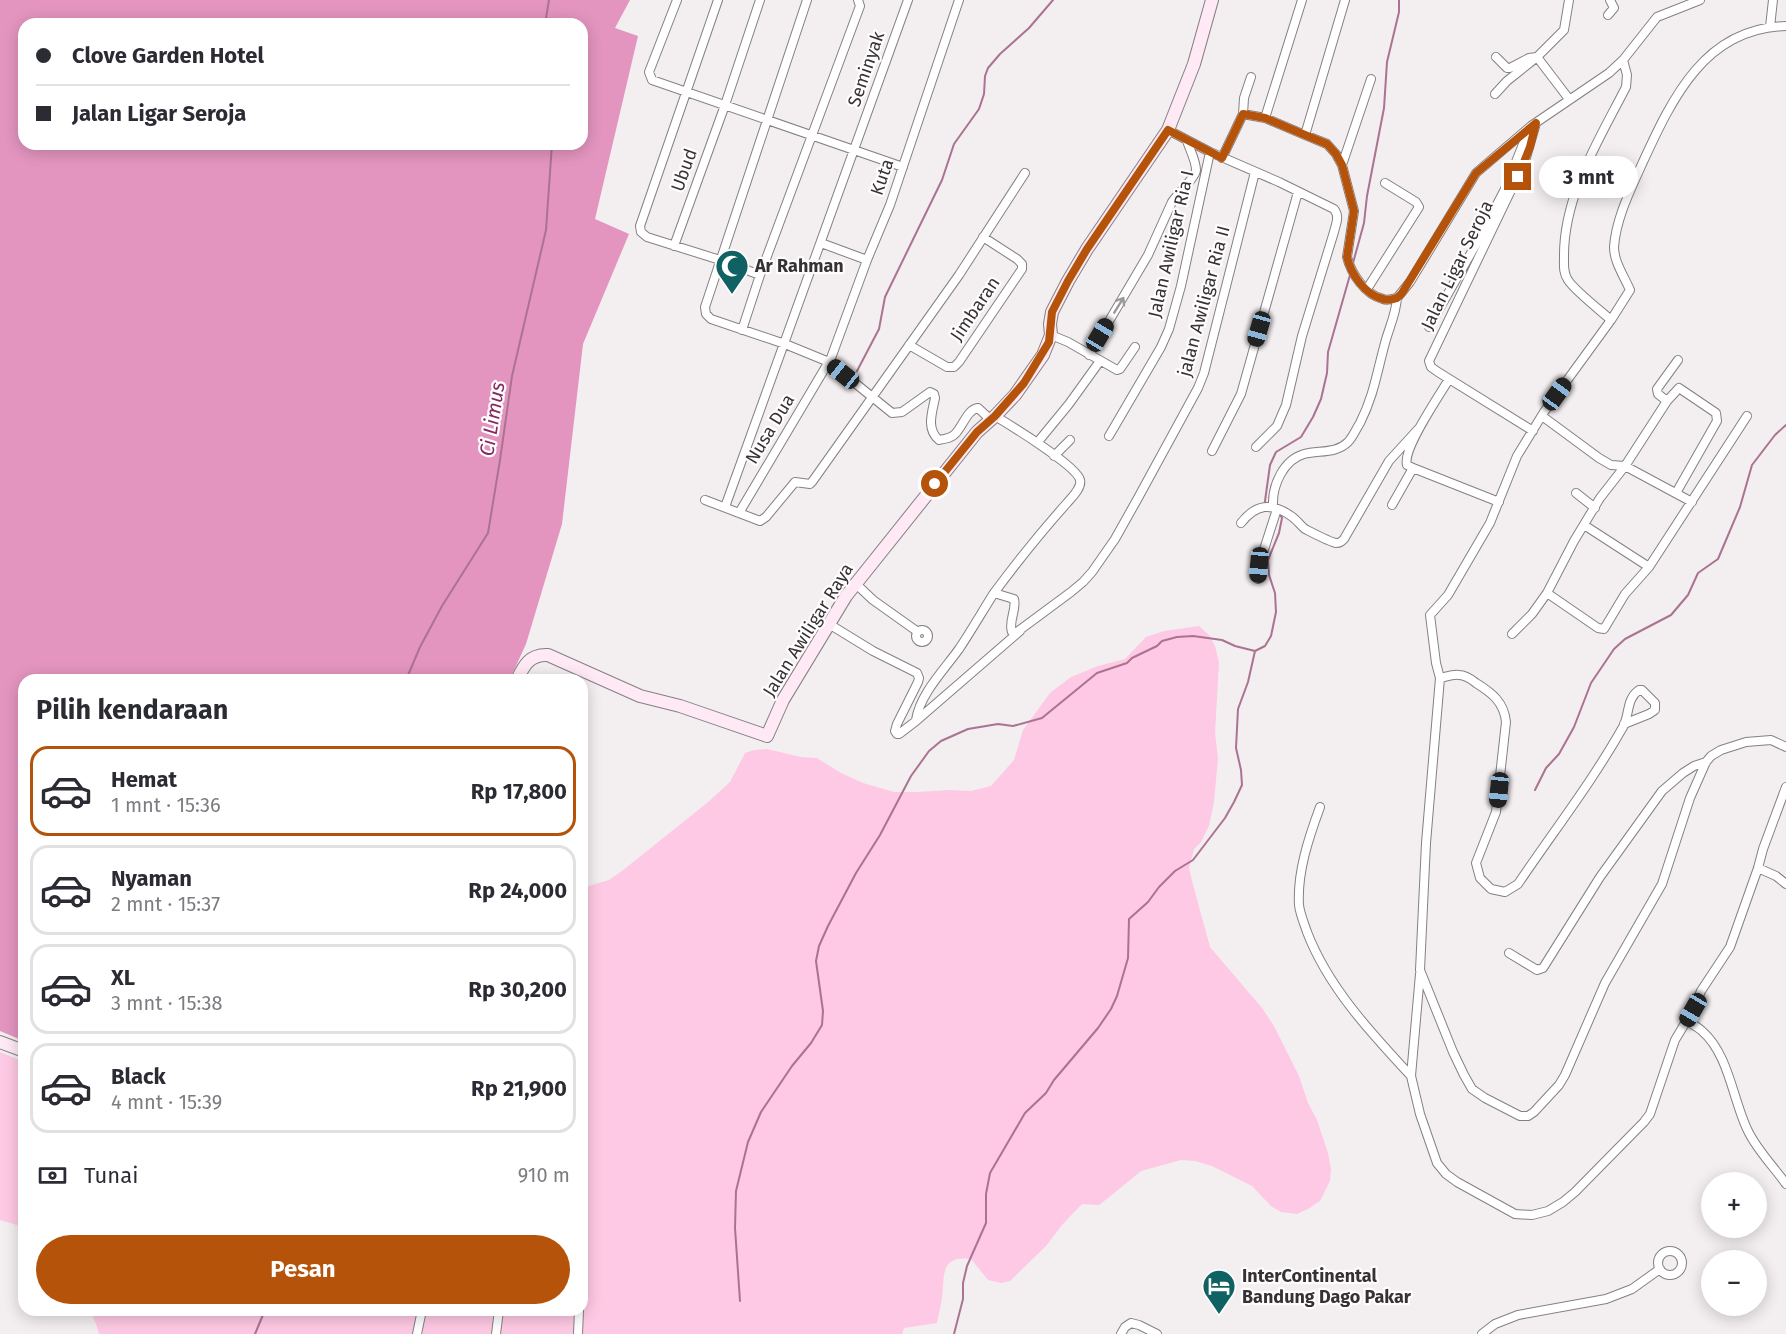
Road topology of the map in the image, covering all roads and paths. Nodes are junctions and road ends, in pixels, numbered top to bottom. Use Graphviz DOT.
graph roads {
  1 [pos="677,0"];
  2 [pos="718,0"];
  3 [pos="760,0"];
  4 [pos="807,0"];
  5 [pos="858,0"];
  6 [pos="908,0"];
  7 [pos="959,0"];
  8 [pos="1212,0"];
  9 [pos="1302,0"];
  10 [pos="1345,0"];
  11 [pos="1569,0"];
  12 [pos="1610,0"];
  13 [pos="1700,0"];
  14 [pos="1773,0"];
  15 [pos="1608,15"];
  16 [pos="1786,26"];
  17 [pos="1770,27"];
  18 [pos="1496,57"];
  19 [pos="1537,57"];
  20 [pos="1623,60"];
  21 [pos="1251,77"];
  22 [pos="1371,79"];
  23 [pos="685,92"];
  24 [pos="1495,94"];
  25 [pos="1569,99"];
  26 [pos="725,105"];
  27 [pos="1243,114"];
  28 [pos="1265,118"];
  29 [pos="768,119"];
  30 [pos="1533,124"];
  31 [pos="1168,130"];
  32 [pos="813,135"];
  33 [pos="1305,135"];
  34 [pos="1187,141"];
  35 [pos="855,149"];
  36 [pos="1210,152"];
  37 [pos="1222,158"];
  38 [pos="1342,165"];
  39 [pos="903,167"];
  40 [pos="1255,172"];
  41 [pos="1025,173"];
  42 [pos="1385,183"];
  43 [pos="1298,192"];
  44 [pos="983,237"];
  45 [pos="821,243"];
  46 [pos="674,246"];
  47 [pos="720,260"];
  48 [pos="867,260"];
  49 [pos="760,275"];
  50 [pos="1367,289"];
  51 [pos="1397,298"];
  52 [pos="1611,320"];
  53 [pos="1429,327"];
  54 [pos="742,330"];
  55 [pos="1051,335"];
  56 [pos="785,344"];
  57 [pos="909,345"];
  58 [pos="1135,347"];
  59 [pos="1089,354"];
  60 [pos="1678,360"];
  61 [pos="1100,361"];
  62 [pos="829,362"];
  63 [pos="1449,379"];
  64 [pos="872,396"];
  65 [pos="1667,401"];
  66 [pos="1542,416"];
  67 [pos="1747,416"];
  68 [pos="993,418"];
  69 [pos="1420,427"];
  70 [pos="1533,431"];
  71 [pos="1109,436"];
  72 [pos="1070,440"];
  73 [pos="1037,442"];
  74 [pos="1256,447"];
  75 [pos="1212,451"];
  76 [pos="1054,456"];
  77 [pos="1625,466"];
  78 [pos="1413,468"];
  79 [pos="1576,493"];
  80 [pos="1676,493"];
  81 [pos="705,500"];
  82 [pos="1499,502"];
  83 [pos="1692,502"];
  84 [pos="1392,505"];
  85 [pos="725,507"];
  86 [pos="1275,508"];
  87 [pos="1594,508"];
  88 [pos="739,513"];
  89 [pos="1241,522"];
  90 [pos="1584,525"];
  91 [pos="1649,567"];
  92 [pos="1258,579"];
  93 [pos="856,585"];
  94 [pos="994,593"];
  95 [pos="1547,593"];
  96 [pos="829,624"];
  97 [pos="1020,631"];
  98 [pos="918,632"];
  99 [pos="1512,634"];
  100 [pos="521,674"];
  101 [pos="1440,678"];
  102 [pos="916,721"];
  103 [pos="1624,724"];
  104 [pos="1786,747"];
  105 [pos="1706,762"];
  106 [pos="1786,787"];
  107 [pos="1320,807"];
  108 [pos="1758,868"];
  109 [pos="1786,884"];
  110 [pos="1509,953"];
  111 [pos="1420,970"];
  112 [pos="1687,1021"];
  113 [pos="0,1042"];
  114 [pos="18,1049"];
  115 [pos="1411,1076"];
  116 [pos="1786,1184"];
  117 [pos="1660,1269"];
  118 [pos="421,1316"];
  119 [pos="498,1316"];
  120 [pos="579,1316"];
  121 [pos="417,1334"];
  122 [pos="495,1334"];
  123 [pos="578,1334"];
  124 [pos="1121,1334"];
  125 [pos="1157,1334"];
  126 [pos="1482,1334"];
  1 -- 23 [label="street"];
  2 -- 23 [label="street"];
  3 -- 26 [label="street"];
  4 -- 29 [label="street"];
  5 -- 32 [label="street, Seminyak"];
  6 -- 35 [label="street, Seminyak"];
  7 -- 39 [label="street, Kuta"];
  8 -- 31 [label="street, Jalan Awiligar Raya"];
  9 -- 28 [label="street"];
  10 -- 33 [label="street"];
  11 -- 19 [label="street"];
  12 -- 15 [label="street"];
  13 -- 20 [label="street"];
  14 -- 17 [label="street"];
  16 -- 17 [label="street"];
  17 -- 52 [label="street"];
  18 -- 19 [label="street"];
  19 -- 24 [label="street"];
  19 -- 25 [label="street"];
  20 -- 25 [label="street"];
  20 -- 52 [label="street"];
  21 -- 27 [label="street"];
  22 -- 38 [label="street"];
  23 -- 26 [label="street"];
  23 -- 46 [label="street, Ubud"];
  25 -- 30 [label="street"];
  26 -- 29 [label="street"];
  26 -- 46 [label="street, Ubud"];
  27 -- 28 [label="street"];
  27 -- 37 [label="street"];
  28 -- 33 [label="street"];
  29 -- 32 [label="street"];
  29 -- 47 [label="street"];
  30 -- 51 [label="street"];
  30 -- 53 [label="street"];
  30 -- 63 [label="street, Jalan Ligar Seroja"];
  31 -- 34 [label="street"];
  31 -- 55 [label="street, Jalan Awiligar Raya"];
  32 -- 35 [label="street"];
  32 -- 49 [label="street"];
  33 -- 38 [label="street"];
  34 -- 36 [label="street"];
  59 -- 34 [label="street, one-way"];
  35 -- 39 [label="street"];
  35 -- 45 [label="street, Kuta"];
  36 -- 37 [label="street"];
  36 -- 71 [label="street, Jalan Awiligar Ria I"];
  37 -- 40 [label="street"];
  38 -- 50 [label="street"];
  39 -- 48 [label="street, Kuta"];
  40 -- 43 [label="street"];
  40 -- 97 [label="street, jalan Awiligar Ria II"];
  41 -- 44 [label="street, Jimbaran"];
  42 -- 50 [label="street"];
  43 -- 74 [label="street"];
  43 -- 75 [label="street"];
  44 -- 57 [label="street, Jimbaran"];
  44 -- 57 [label="street, Jimbaran"];
  45 -- 48 [label="street"];
  45 -- 56 [label="street, Kuta"];
  46 -- 47 [label="street"];
  47 -- 49 [label="street"];
  47 -- 54 [label="street"];
  48 -- 62 [label="street, Kuta"];
  49 -- 54 [label="street"];
  50 -- 51 [label="street"];
  51 -- 86 [label="street"];
  52 -- 66 [label="street"];
  54 -- 56 [label="street"];
  55 -- 59 [label="street"];
  55 -- 68 [label="street, Jalan Awiligar Raya"];
  56 -- 62 [label="street"];
  56 -- 85 [label="street"];
  57 -- 64 [label="street, Jimbaran"];
  58 -- 61 [label="street"];
  59 -- 61 [label="street"];
  60 -- 65 [label="street"];
  61 -- 73 [label="street"];
  62 -- 64 [label="street"];
  62 -- 88 [label="street, Nusa Dua"];
  63 -- 69 [label="street"];
  63 -- 70 [label="street"];
  64 -- 68 [label="street"];
  64 -- 88 [label="street"];
  65 -- 77 [label="street"];
  65 -- 80 [label="street"];
  66 -- 70 [label="street"];
  66 -- 77 [label="street"];
  67 -- 83 [label="street"];
  68 -- 73 [label="street"];
  68 -- 93 [label="street, Jalan Awiligar Raya"];
  69 -- 78 [label="street"];
  69 -- 86 [label="street"];
  70 -- 82 [label="street"];
  72 -- 76 [label="street"];
  73 -- 76 [label="street"];
  76 -- 94 [label="street"];
  77 -- 80 [label="street"];
  77 -- 87 [label="street"];
  78 -- 82 [label="street"];
  78 -- 84 [label="street"];
  79 -- 87 [label="street"];
  80 -- 83 [label="street"];
  81 -- 85 [label="street"];
  82 -- 101 [label="street"];
  83 -- 91 [label="street"];
  85 -- 88 [label="street"];
  86 -- 89 [label="street"];
  86 -- 92 [label="street"];
  87 -- 90 [label="street"];
  90 -- 91 [label="street"];
  90 -- 95 [label="street"];
  91 -- 95 [label="street"];
  93 -- 96 [label="street, Jalan Awiligar Raya"];
  93 -- 98 [label="street"];
  94 -- 97 [label="street"];
  94 -- 102 [label="street"];
  95 -- 99 [label="street"];
  96 -- 100 [label="street, Jalan Awiligar Raya"];
  96 -- 102 [label="street"];
  97 -- 102 [label="street, jalan Awiligar Ria II"];
  101 -- 103 [label="street"];
  101 -- 111 [label="street"];
  104 -- 105 [label="street"];
  105 -- 110 [label="street"];
  105 -- 111 [label="street"];
  106 -- 108 [label="street"];
  107 -- 115 [label="street"];
  108 -- 109 [label="street"];
  108 -- 112 [label="street"];
  111 -- 115 [label="street"];
  112 -- 115 [label="street"];
  112 -- 116 [label="street"];
  113 -- 114 [label="street"];
  117 -- 126 [label="street"];
  118 -- 121 [label="street"];
  119 -- 122 [label="street"];
  120 -- 123 [label="street"];
  124 -- 125 [label="street"];
}
